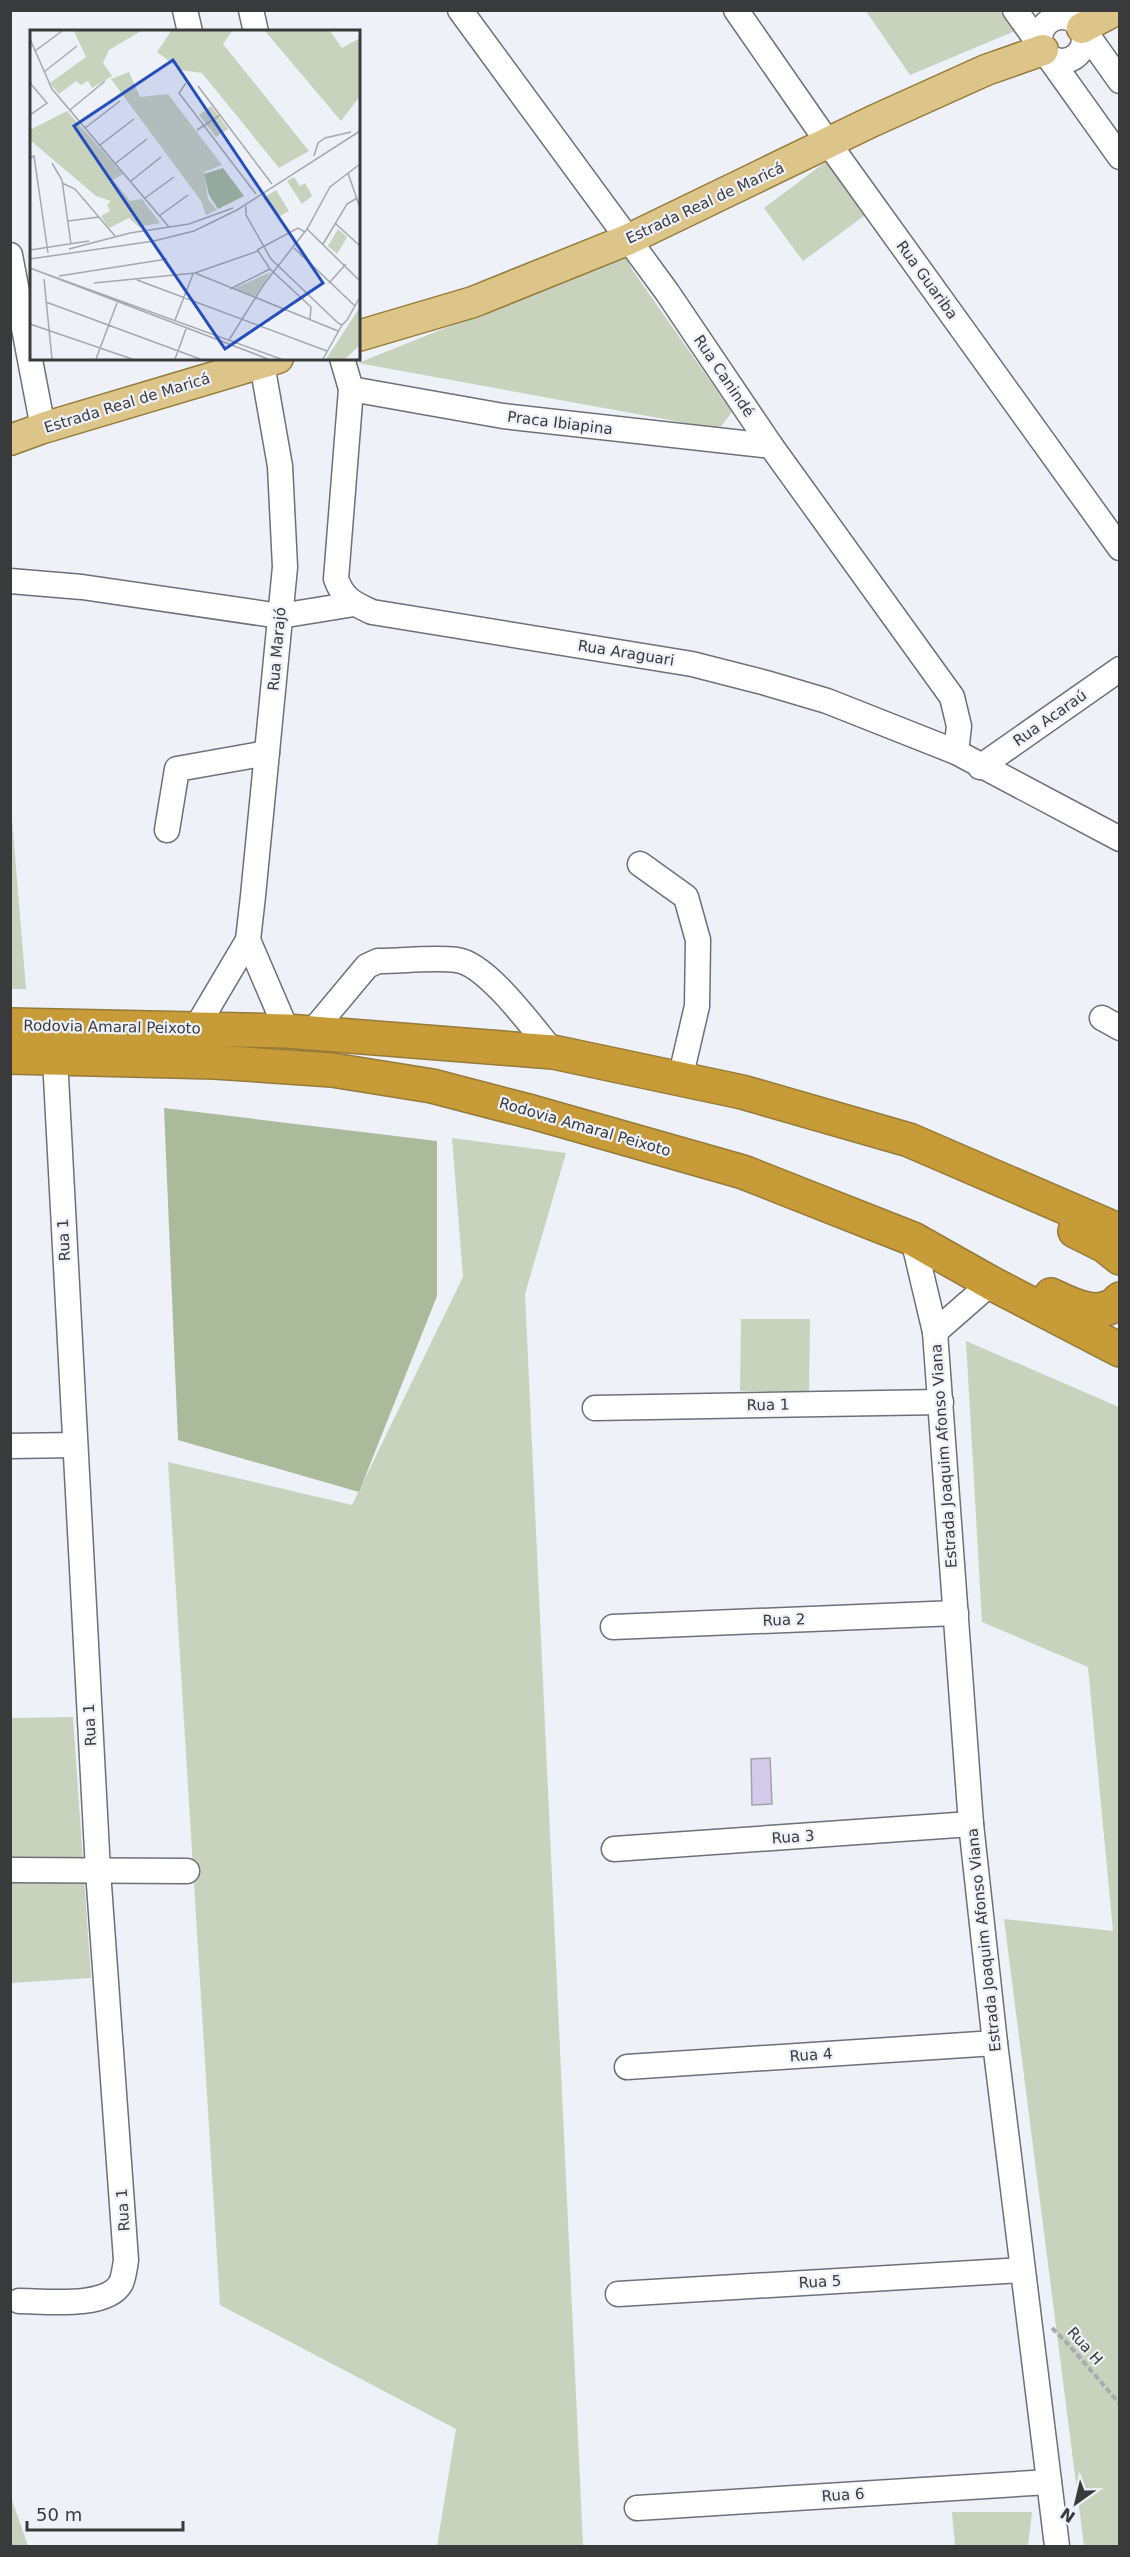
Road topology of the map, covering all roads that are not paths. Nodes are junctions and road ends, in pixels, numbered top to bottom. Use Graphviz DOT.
graph roads {
  1 [pos="185,10"];
  2 [pos="251,10"];
  3 [pos="460,10"];
  4 [pos="736,10"];
  5 [pos="1015,10"];
  6 [pos="1116,10"];
  7 [pos="1076,20"];
  8 [pos="190,30"];
  9 [pos="256,30"];
  10 [pos="1043,50"];
  11 [pos="1119,81"];
  12 [pos="829,144"];
  13 [pos="1119,157"];
  14 [pos="627,240"];
  15 [pos="10,255"];
  16 [pos="360,335"];
  17 [pos="30,360"];
  18 [pos="30,360"];
  19 [pos="267,360"];
  20 [pos="343,360"];
  21 [pos="351,389"];
  22 [pos="43,428"];
  23 [pos="10,440"];
  24 [pos="771,446"];
  25 [pos="1119,548"];
  26 [pos="10,581"];
  27 [pos="354,604"];
  28 [pos="280,616"];
  29 [pos="1119,669"];
  30 [pos="956,752"];
  31 [pos="267,753"];
  32 [pos="980,766"];
  33 [pos="167,830"];
  34 [pos="1119,839"];
  35 [pos="640,864"];
  36 [pos="249,940"];
  37 [pos="10,1025"];
  38 [pos="196,1028"];
  39 [pos="299,1032"];
  40 [pos="554,1052"];
  41 [pos="10,1057"];
  42 [pos="55,1058"];
  43 [pos="692,1082"];
  44 [pos="771,1182"];
  45 [pos="1119,1231"];
  46 [pos="914,1239"];
  47 [pos="1119,1258"];
  48 [pos="991,1283"];
  49 [pos="1119,1299"];
  50 [pos="935,1332"];
  51 [pos="1119,1350"];
  52 [pos="941,1402"];
  53 [pos="595,1408"];
  54 [pos="75,1445"];
  55 [pos="10,1446"];
  56 [pos="956,1613"];
  57 [pos="613,1627"];
  58 [pos="971,1824"];
  59 [pos="614,1849"];
  60 [pos="10,1870"];
  61 [pos="98,1870"];
  62 [pos="187,1871"];
  63 [pos="995,2043"];
  64 [pos="627,2067"];
  65 [pos="1022,2270"];
  66 [pos="618,2294"];
  67 [pos="19,2301"];
  68 [pos="1049,2482"];
  69 [pos="637,2508"];
  70 [pos="1056,2547"];
  1 -- 8 [label="street"];
  2 -- 9 [label="street"];
  3 -- 14 [label="street, Rua Canindé"];
  4 -- 12 [label="street, Rua Guariba"];
  5 -- 10 [label="street"];
  6 -- 7 [label="main road"];
  7 -- 10 [label="street"];
  7 -- 11 [label="street"];
  10 -- 12 [label="main road, Estrada Real de Maricá"];
  10 -- 13 [label="street"];
  12 -- 14 [label="main road, Estrada Real de Maricá"];
  12 -- 25 [label="street, Rua Guariba"];
  14 -- 16 [label="main road, Estrada Real de Maricá"];
  14 -- 24 [label="street, Rua Canindé"];
  15 -- 18 [label="street"];
  17 -- 22 [label="street"];
  19 -- 22 [label="main road, Estrada Real de Maricá"];
  19 -- 28 [label="street, Rua Marajó"];
  20 -- 21 [label="street"];
  21 -- 24 [label="street, Praca Ibiapina"];
  21 -- 27 [label="street"];
  22 -- 23 [label="main road, Estrada Real de Maricá"];
  24 -- 30 [label="street, Rua Canindé"];
  26 -- 28 [label="street"];
  27 -- 28 [label="street"];
  27 -- 30 [label="street, Rua Araguari"];
  28 -- 31 [label="street, Rua Marajó"];
  29 -- 32 [label="street, Rua Acaraú"];
  30 -- 32 [label="street, Rua Araguari"];
  31 -- 33 [label="street"];
  31 -- 36 [label="street, Rua Marajó"];
  32 -- 34 [label="street, Rua Araguari"];
  35 -- 43 [label="street"];
  36 -- 38 [label="street, Rua Marajó"];
  36 -- 39 [label="street, Rua Marajó"];
  37 -- 38 [label="highway, Rodovia Amaral Peixoto"];
  38 -- 39 [label="highway, Rodovia Amaral Peixoto"];
  39 -- 40 [label="highway, Rodovia Amaral Peixoto"];
  39 -- 40 [label="street"];
  40 -- 43 [label="highway, Rodovia Amaral Peixoto"];
  41 -- 42 [label="highway, Rodovia Amaral Peixoto"];
  42 -- 44 [label="highway, Rodovia Amaral Peixoto"];
  42 -- 54 [label="street, Rua 1"];
  43 -- 45 [label="highway, Rodovia Amaral Peixoto"];
  43 -- 47 [label="highway"];
  44 -- 46 [label="highway, Rodovia Amaral Peixoto"];
  44 -- 49 [label="highway"];
  46 -- 48 [label="highway, Rodovia Amaral Peixoto"];
  46 -- 50 [label="street, Estrada Joaquim Afonso Viana"];
  48 -- 50 [label="street, Estrada Joaquim Afonso Viana"];
  48 -- 51 [label="highway, Rodovia Amaral Peixoto"];
  50 -- 52 [label="street, Estrada Joaquim Afonso Viana"];
  52 -- 53 [label="street, Rua 1"];
  52 -- 56 [label="street, Estrada Joaquim Afonso Viana"];
  54 -- 55 [label="street"];
  54 -- 61 [label="street, Rua 1"];
  56 -- 57 [label="street, Rua 2"];
  56 -- 58 [label="street, Estrada Joaquim Afonso Viana"];
  58 -- 59 [label="street, Rua 3"];
  58 -- 63 [label="street, Estrada Joaquim Afonso Viana"];
  60 -- 61 [label="street"];
  61 -- 62 [label="street"];
  61 -- 67 [label="street, Rua 1"];
  63 -- 64 [label="street, Rua 4"];
  63 -- 65 [label="street, Estrada Joaquim Afonso Viana"];
  65 -- 66 [label="street, Rua 5"];
  65 -- 68 [label="street, Estrada Joaquim Afonso Viana"];
  68 -- 69 [label="street, Rua 6"];
  68 -- 70 [label="street, Estrada Joaquim Afonso Viana"];
}
